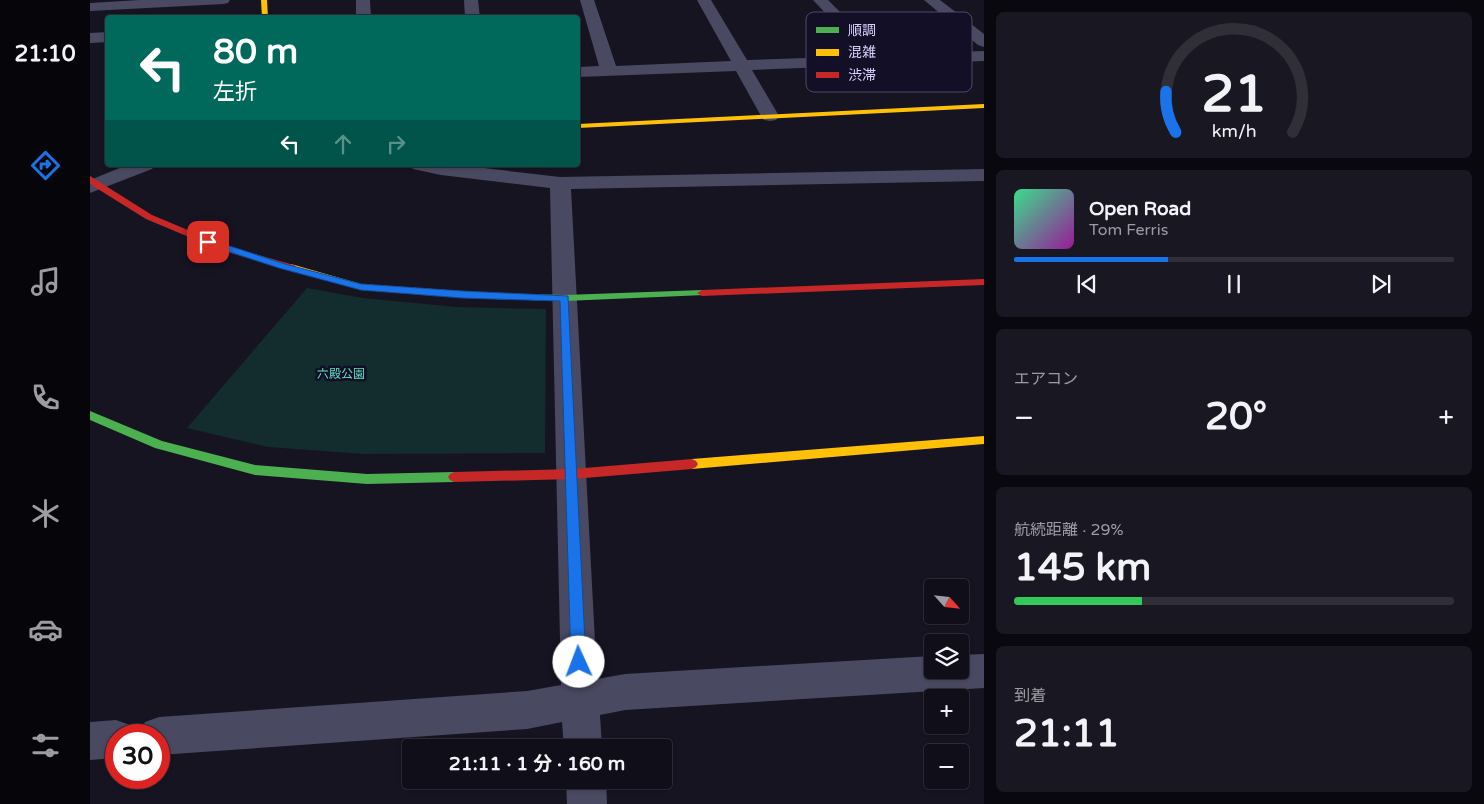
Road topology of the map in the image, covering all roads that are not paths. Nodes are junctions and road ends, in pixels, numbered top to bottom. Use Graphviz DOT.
graph roads {
  1 [pos="223,0"];
  2 [pos="264,0"];
  3 [pos="363,0"];
  4 [pos="471,0"];
  5 [pos="587,0"];
  6 [pos="704,0"];
  7 [pos="820,0"];
  8 [pos="931,0"];
  9 [pos="90,7"];
  10 [pos="832,12"];
  11 [pos="946,12"];
  12 [pos="265,15"];
  13 [pos="364,15"];
  14 [pos="473,15"];
  15 [pos="972,32"];
  16 [pos="105,37"];
  17 [pos="90,38"];
  18 [pos="984,42"];
  19 [pos="806,62"];
  20 [pos="743,65"];
  21 [pos="609,71"];
  22 [pos="580,72"];
  23 [pos="984,106"];
  24 [pos="770,116"];
  25 [pos="580,126"];
  26 [pos="139,167"];
  27 [pos="430,167"];
  28 [pos="984,175"];
  29 [pos="92,183"];
  30 [pos="560,183"];
  31 [pos="984,282"];
  32 [pos="565,298"];
  33 [pos="90,415"];
  34 [pos="984,440"];
  35 [pos="573,474"];
  36 [pos="984,671"];
  37 [pos="580,700"];
  38 [pos="170,735"];
  39 [pos="582,739"];
  40 [pos="105,740"];
  41 [pos="90,741"];
  42 [pos="587,789"];
  43 [pos="588,804"];
  1 -- 9 [label="street"];
  2 -- 12 [label="street"];
  3 -- 13 [label="street"];
  4 -- 14 [label="street"];
  5 -- 21 [label="street"];
  6 -- 20 [label="street"];
  7 -- 10 [label="street"];
  8 -- 11 [label="street"];
  15 -- 18 [label="street"];
  16 -- 17 [label="street"];
  19 -- 20 [label="street"];
  20 -- 21 [label="street"];
  20 -- 24 [label="street"];
  21 -- 22 [label="street"];
  23 -- 24 [label="street"];
  24 -- 25 [label="street"];
  26 -- 29 [label="street"];
  27 -- 30 [label="street"];
  28 -- 30 [label="street"];
  29 -- 32 [label="street"];
  30 -- 32 [label="street"];
  31 -- 32 [label="street"];
  32 -- 35 [label="street"];
  33 -- 35 [label="street"];
  34 -- 35 [label="street"];
  35 -- 37 [label="street"];
  36 -- 37 [label="street"];
  37 -- 38 [label="street"];
  37 -- 39 [label="street"];
  40 -- 41 [label="street"];
  42 -- 43 [label="street"];
}
